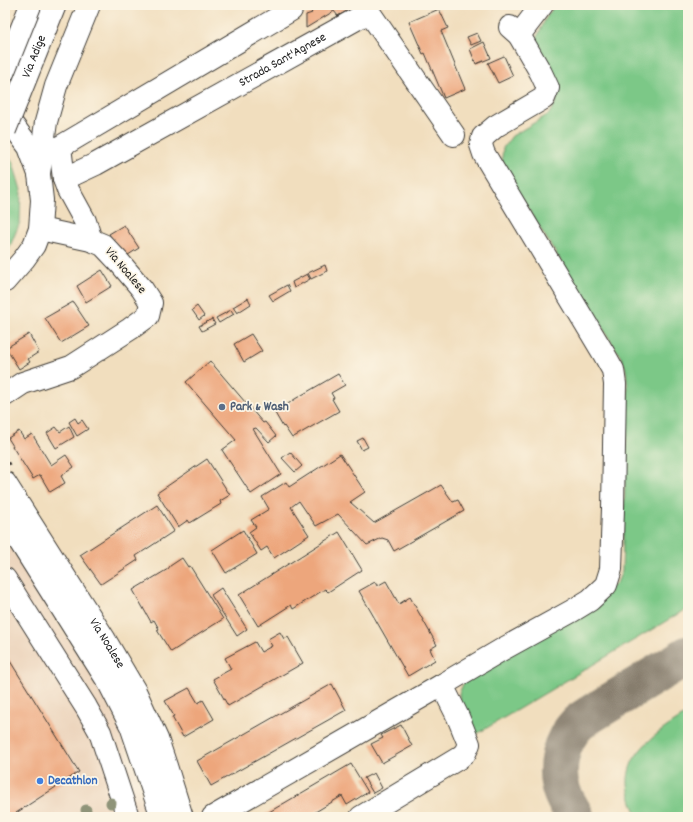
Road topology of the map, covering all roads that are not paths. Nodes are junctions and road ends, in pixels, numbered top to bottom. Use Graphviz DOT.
graph roads {
  1 [pos="32,5"];
  2 [pos="55,5"];
  3 [pos="89,5"];
  4 [pos="542,5"];
  5 [pos="291,10"];
  6 [pos="5,70"];
  7 [pos="5,119"];
  8 [pos="5,130"];
  9 [pos="454,136"];
  10 [pos="39,174"];
  11 [pos="64,179"];
  12 [pos="40,228"];
  13 [pos="91,240"];
  14 [pos="5,281"];
  15 [pos="5,395"];
  16 [pos="7,474"];
  17 [pos="5,518"];
  18 [pos="5,579"];
  19 [pos="12,606"];
  20 [pos="442,685"];
  21 [pos="128,817"];
  22 [pos="162,817"];
  23 [pos="182,817"];
  24 [pos="213,817"];
  25 [pos="361,817"];
  1 -- 6 [label="main road, Via Adige"];
  2 -- 8 [label="main road, Via Adige, bridge"];
  3 -- 10 [label="main road"];
  4 -- 20 [label="main road"];
  5 -- 11 [label="main road"];
  7 -- 10 [label="main road"];
  9 -- 11 [label="main road, Strada Sant'Agnese"];
  10 -- 12 [label="main road"];
  11 -- 13 [label="main road"];
  12 -- 13 [label="main road, Via Noalese"];
  12 -- 14 [label="main road"];
  13 -- 15 [label="main road, Via Noalese"];
  16 -- 23 [label="main road, Via Noalese"];
  17 -- 22 [label="main road, Via Noalese"];
  18 -- 19 [label="main road"];
  19 -- 21 [label="main road"];
  20 -- 24 [label="main road"];
  20 -- 25 [label="main road"];
}
